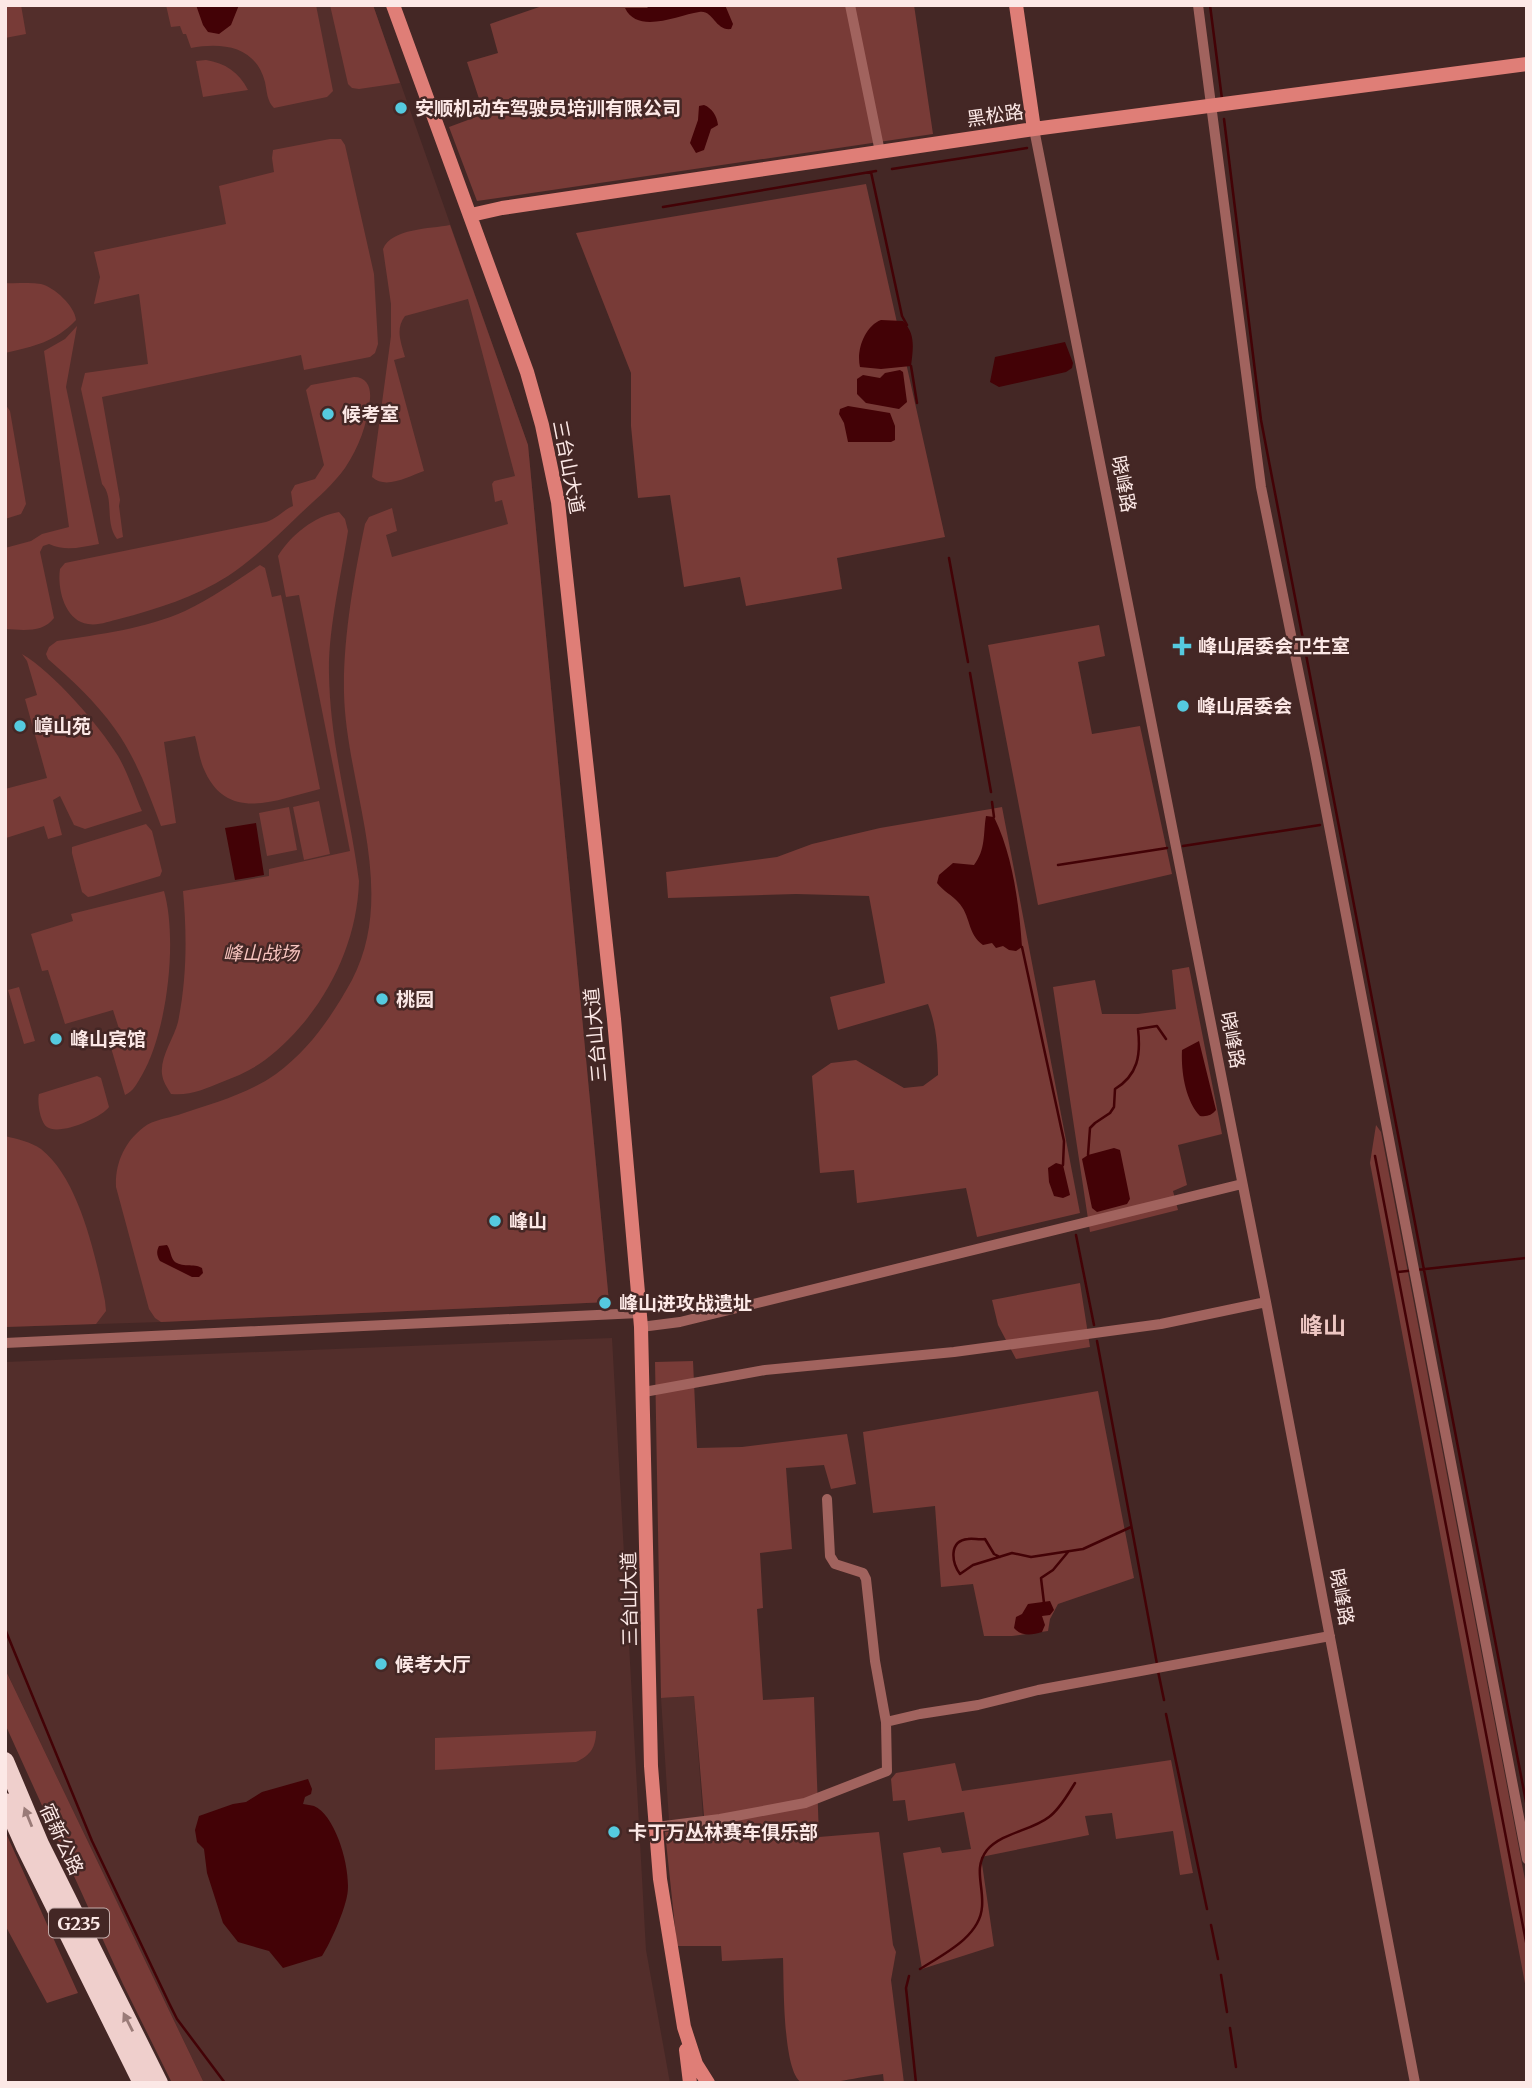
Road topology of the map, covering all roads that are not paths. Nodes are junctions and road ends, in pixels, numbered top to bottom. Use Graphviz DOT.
graph roads {
  1 [pos="393,5"];
  2 [pos="850,5"];
  3 [pos="1017,5"];
  4 [pos="1198,5"];
  5 [pos="1527,64"];
  6 [pos="1211,107"];
  7 [pos="1034,129"];
  8 [pos="880,152"];
  9 [pos="471,215"];
  10 [pos="1242,1184"];
  11 [pos="1266,1303"];
  12 [pos="640,1320"];
  13 [pos="5,1343"];
  14 [pos="644,1392"];
  15 [pos="827,1499"];
  16 [pos="1330,1636"];
  17 [pos="886,1722"];
  18 [pos="5,1761"];
  19 [pos="5,1802"];
  20 [pos="656,1827"];
  21 [pos="1527,1859"];
  22 [pos="684,2027"];
  23 [pos="142,2083"];
  24 [pos="159,2083"];
  25 [pos="690,2083"];
  26 [pos="708,2083"];
  27 [pos="1415,2083"];
  1 -- 9 [label="main road, 三台山大道"];
  2 -- 8 [label="street"];
  3 -- 7 [label="main road, 晓峰路"];
  4 -- 6 [label="street"];
  5 -- 6 [label="main road, 黑松路"];
  6 -- 7 [label="main road, 黑松路"];
  6 -- 21 [label="street"];
  7 -- 8 [label="main road, 黑松路"];
  7 -- 10 [label="street, 晓峰路"];
  8 -- 9 [label="main road, 黑松路"];
  9 -- 12 [label="main road, 三台山大道"];
  10 -- 11 [label="street, 晓峰路"];
  10 -- 12 [label="street"];
  11 -- 14 [label="street"];
  11 -- 16 [label="street, 晓峰路"];
  12 -- 13 [label="street"];
  12 -- 14 [label="main road, 三台山大道"];
  14 -- 20 [label="main road, 三台山大道"];
  15 -- 17 [label="street"];
  16 -- 17 [label="street"];
  16 -- 27 [label="street, 晓峰路"];
  17 -- 20 [label="street"];
  24 -- 18 [label="highway, 宿新公路 / G235, one-way"];
  19 -- 23 [label="highway, 宿新公路 / G235"];
  20 -- 22 [label="main road, 三台山大道"];
  22 -- 25 [label="main road"];
  22 -- 26 [label="main road, 三台山大道"];
}
